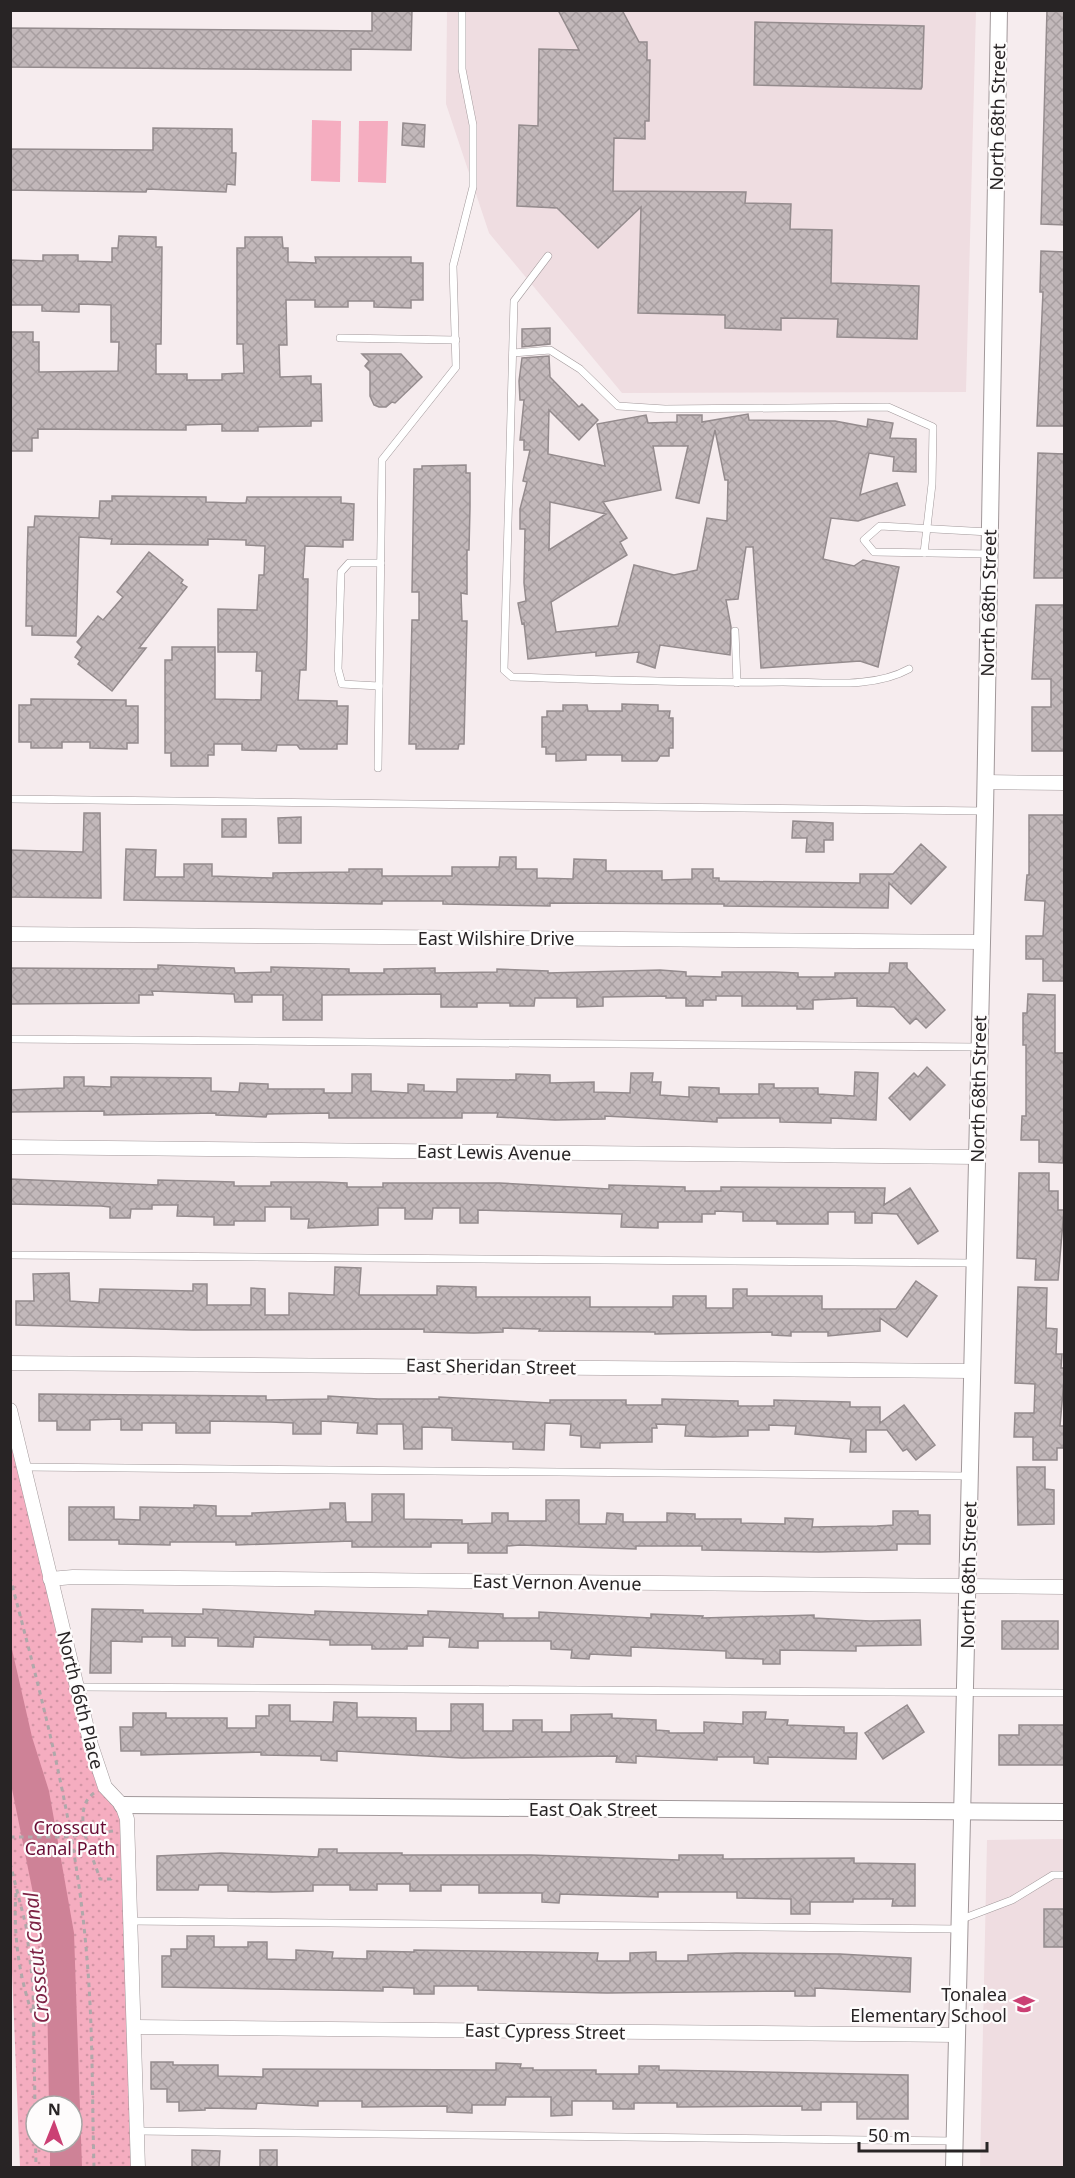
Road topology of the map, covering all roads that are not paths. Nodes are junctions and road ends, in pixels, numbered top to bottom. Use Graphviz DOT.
graph roads {
  1 [pos="462,10"];
  2 [pos="999,10"];
  3 [pos="548,256"];
  4 [pos="340,338"];
  5 [pos="456,340"];
  6 [pos="513,353"];
  7 [pos="927,528"];
  8 [pos="989,532"];
  9 [pos="924,554"];
  10 [pos="989,554"];
  11 [pos="381,563"];
  12 [pos="735,631"];
  13 [pos="909,669"];
  14 [pos="737,683"];
  15 [pos="380,686"];
  16 [pos="378,768"];
  17 [pos="985,782"];
  18 [pos="1065,783"];
  19 [pos="10,800"];
  20 [pos="985,811"];
  21 [pos="10,934"];
  22 [pos="982,942"];
  23 [pos="10,1039"];
  24 [pos="979,1047"];
  25 [pos="10,1147"];
  26 [pos="977,1157"];
  27 [pos="10,1255"];
  28 [pos="974,1263"];
  29 [pos="10,1363"];
  30 [pos="972,1371"];
  31 [pos="10,1410"];
  32 [pos="24,1467"];
  33 [pos="969,1476"];
  34 [pos="50,1579"];
  35 [pos="968,1587"];
  36 [pos="1065,1587"];
  37 [pos="78,1687"];
  38 [pos="965,1692"];
  39 [pos="1065,1693"];
  40 [pos="122,1805"];
  41 [pos="962,1812"];
  42 [pos="1065,1812"];
  43 [pos="1065,1875"];
  44 [pos="129,1921"];
  45 [pos="959,1924"];
  46 [pos="134,2027"];
  47 [pos="957,2035"];
  48 [pos="137,2131"];
  49 [pos="955,2141"];
  50 [pos="138,2168"];
  51 [pos="954,2168"];
  1 -- 5 [label="lane"];
  2 -- 8 [label="street, North 68th Street"];
  3 -- 6 [label="lane"];
  4 -- 5 [label="lane"];
  5 -- 11 [label="lane"];
  6 -- 7 [label="lane"];
  6 -- 14 [label="lane"];
  7 -- 8 [label="lane"];
  7 -- 9 [label="lane"];
  7 -- 9 [label="lane"];
  8 -- 10 [label="street, North 68th Street"];
  9 -- 10 [label="lane"];
  10 -- 17 [label="street, North 68th Street"];
  11 -- 15 [label="lane"];
  11 -- 15 [label="lane"];
  12 -- 14 [label="lane"];
  13 -- 14 [label="lane"];
  15 -- 16 [label="lane"];
  17 -- 18 [label="street"];
  17 -- 20 [label="street, North 68th Street"];
  19 -- 20 [label="lane"];
  20 -- 22 [label="street, North 68th Street"];
  21 -- 22 [label="street, East Wilshire Drive"];
  22 -- 24 [label="street, North 68th Street"];
  23 -- 24 [label="lane"];
  24 -- 26 [label="street, North 68th Street"];
  25 -- 26 [label="street, East Lewis Avenue"];
  26 -- 28 [label="street, North 68th Street"];
  27 -- 28 [label="lane"];
  28 -- 30 [label="street, North 68th Street"];
  29 -- 30 [label="street, East Sheridan Street"];
  30 -- 33 [label="street, North 68th Street"];
  31 -- 32 [label="street, North 66th Place"];
  32 -- 33 [label="lane"];
  32 -- 34 [label="street, North 66th Place"];
  33 -- 35 [label="street, North 68th Street"];
  34 -- 35 [label="street, East Vernon Avenue"];
  34 -- 37 [label="street, North 66th Place"];
  35 -- 36 [label="street, East Vernon Avenue"];
  35 -- 38 [label="street, North 68th Street"];
  37 -- 38 [label="lane"];
  37 -- 40 [label="street, North 66th Place"];
  38 -- 39 [label="lane"];
  38 -- 41 [label="street, North 68th Street"];
  40 -- 41 [label="street, East Oak Street"];
  40 -- 44 [label="street, North 66th Place"];
  41 -- 42 [label="street, East Oak Street"];
  41 -- 45 [label="street, North 68th Street"];
  43 -- 45 [label="lane"];
  44 -- 45 [label="lane"];
  44 -- 46 [label="street, North 66th Place"];
  45 -- 47 [label="street, North 68th Street"];
  46 -- 47 [label="street, East Cypress Street"];
  46 -- 48 [label="street, North 66th Place"];
  47 -- 49 [label="street, North 68th Street"];
  48 -- 49 [label="lane"];
  48 -- 50 [label="street, North 66th Place"];
  49 -- 51 [label="street, North 68th Street"];
}
